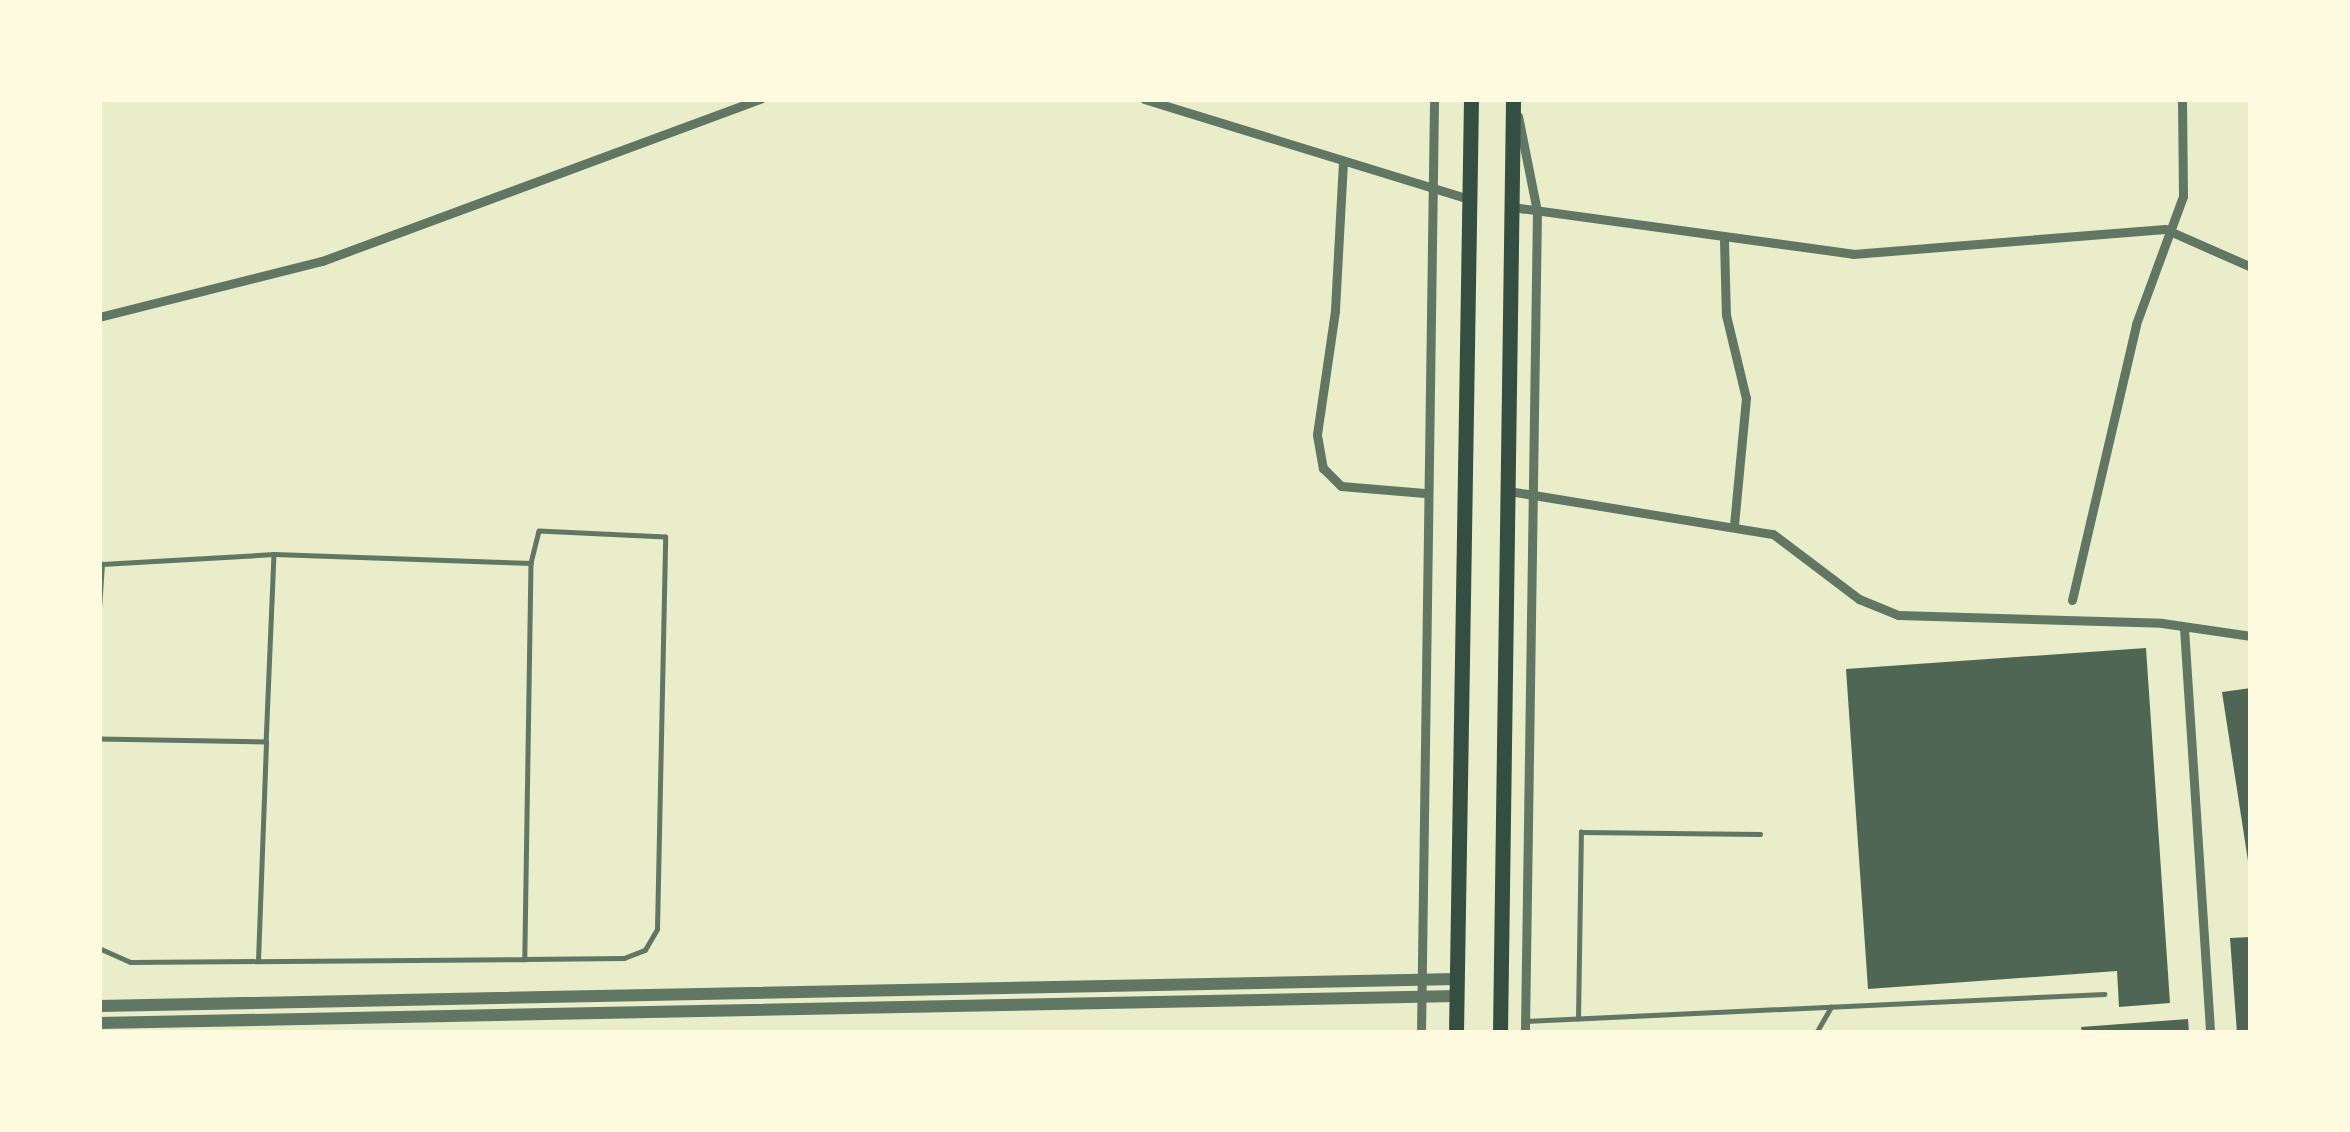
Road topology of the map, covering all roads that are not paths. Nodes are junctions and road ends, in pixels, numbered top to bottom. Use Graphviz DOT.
graph roads {
  1 [pos="761,99"];
  2 [pos="1144,99"];
  3 [pos="1471,99"];
  4 [pos="1514,99"];
  5 [pos="2182,99"];
  6 [pos="1433,105"];
  7 [pos="1343,162"];
  8 [pos="1427,186"];
  9 [pos="1469,199"];
  10 [pos="1512,207"];
  11 [pos="1537,211"];
  12 [pos="2174,230"];
  13 [pos="1724,241"];
  14 [pos="2251,267"];
  15 [pos="99,317"];
  16 [pos="1509,491"];
  17 [pos="1425,493"];
  18 [pos="1537,496"];
  19 [pos="1734,526"];
  20 [pos="274,554"];
  21 [pos="531,563"];
  22 [pos="2072,601"];
  23 [pos="99,608"];
  24 [pos="2184,628"];
  25 [pos="2251,636"];
  26 [pos="99,739"];
  27 [pos="266,742"];
  28 [pos="1760,834"];
  29 [pos="99,948"];
  30 [pos="525,959"];
  31 [pos="258,961"];
  32 [pos="1421,980"];
  33 [pos="1458,987"];
  34 [pos="2104,994"];
  35 [pos="1421,997"];
  36 [pos="99,1006"];
  37 [pos="1831,1007"];
  38 [pos="1578,1019"];
  39 [pos="99,1023"];
  40 [pos="1500,1027"];
  41 [pos="1525,1027"];
  42 [pos="1421,1033"];
  43 [pos="1456,1033"];
  44 [pos="1816,1033"];
  45 [pos="2210,1033"];
  1 -- 15 [label="street"];
  2 -- 7 [label="street"];
  3 -- 9 [label="main road"];
  4 -- 10 [label="main road"];
  4 -- 11 [label="street"];
  5 -- 12 [label="street"];
  6 -- 8 [label="street"];
  7 -- 8 [label="street"];
  7 -- 17 [label="street"];
  8 -- 9 [label="street"];
  8 -- 17 [label="street"];
  9 -- 33 [label="main road"];
  10 -- 11 [label="street"];
  10 -- 16 [label="main road"];
  11 -- 13 [label="street"];
  11 -- 18 [label="street"];
  12 -- 13 [label="street"];
  12 -- 14 [label="street"];
  12 -- 22 [label="street"];
  13 -- 19 [label="street"];
  16 -- 18 [label="street"];
  16 -- 40 [label="main road"];
  17 -- 32 [label="street"];
  18 -- 19 [label="street"];
  18 -- 41 [label="street"];
  19 -- 24 [label="street"];
  20 -- 21 [label="lane"];
  20 -- 23 [label="lane"];
  20 -- 27 [label="lane"];
  21 -- 30 [label="lane"];
  21 -- 30 [label="lane"];
  24 -- 25 [label="street"];
  24 -- 45 [label="street"];
  26 -- 27 [label="lane"];
  27 -- 31 [label="lane"];
  28 -- 38 [label="lane"];
  29 -- 31 [label="lane"];
  30 -- 31 [label="lane"];
  32 -- 33 [label="street"];
  32 -- 35 [label="street"];
  32 -- 36 [label="street"];
  33 -- 35 [label="street"];
  33 -- 43 [label="main road"];
  34 -- 37 [label="lane"];
  35 -- 39 [label="street"];
  35 -- 42 [label="street"];
  37 -- 38 [label="lane"];
  37 -- 44 [label="lane"];
  38 -- 41 [label="lane"];
  40 -- 41 [label="street"];
}
